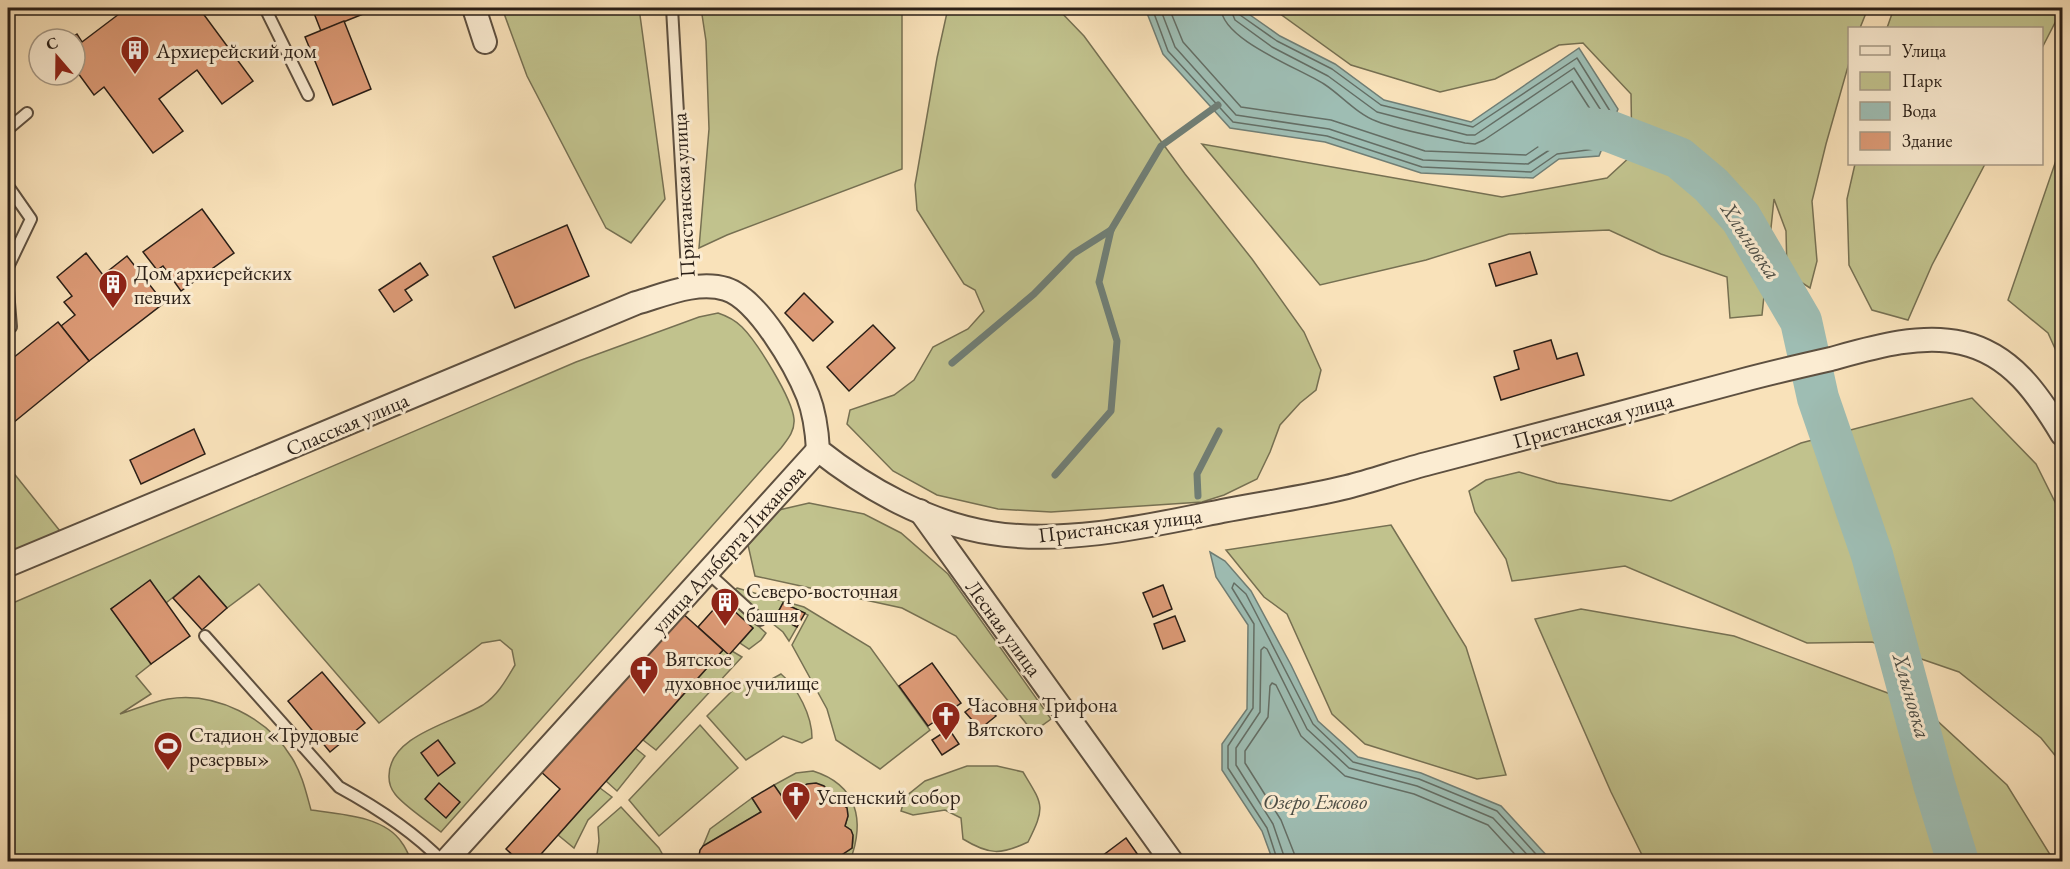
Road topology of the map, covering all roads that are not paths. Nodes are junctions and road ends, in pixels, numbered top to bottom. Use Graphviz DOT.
graph roads {
  1 [pos="267,8"];
  2 [pos="474,8"];
  3 [pos="672,8"];
  4 [pos="485,42"];
  5 [pos="308,95"];
  6 [pos="27,113"];
  7 [pos="8,129"];
  8 [pos="8,186"];
  9 [pos="8,267"];
  10 [pos="687,288"];
  11 [pos="8,290"];
  12 [pos="11,327"];
  13 [pos="2062,434"];
  14 [pos="818,450"];
  15 [pos="920,511"];
  16 [pos="8,565"];
  17 [pos="707,572"];
  18 [pos="760,620"];
  19 [pos="205,636"];
  20 [pos="444,861"];
  21 [pos="1172,861"];
  1 -- 5 [label="lane"];
  2 -- 4 [label="street"];
  3 -- 10 [label="lane, Пристанская улица"];
  6 -- 7 [label="lane"];
  8 -- 9 [label="lane"];
  10 -- 14 [label="street, Пристанская улица"];
  10 -- 16 [label="street, Спасская улица"];
  11 -- 12 [label="lane"];
  13 -- 15 [label="street, Пристанская улица"];
  14 -- 15 [label="street, Пристанская улица"];
  14 -- 17 [label="street, улица Альберта Лиханова"];
  15 -- 21 [label="street, Лесная улица"];
  17 -- 18 [label="lane"];
  17 -- 20 [label="street, улица Альберта Лиханова"];
  19 -- 20 [label="lane"];
}
